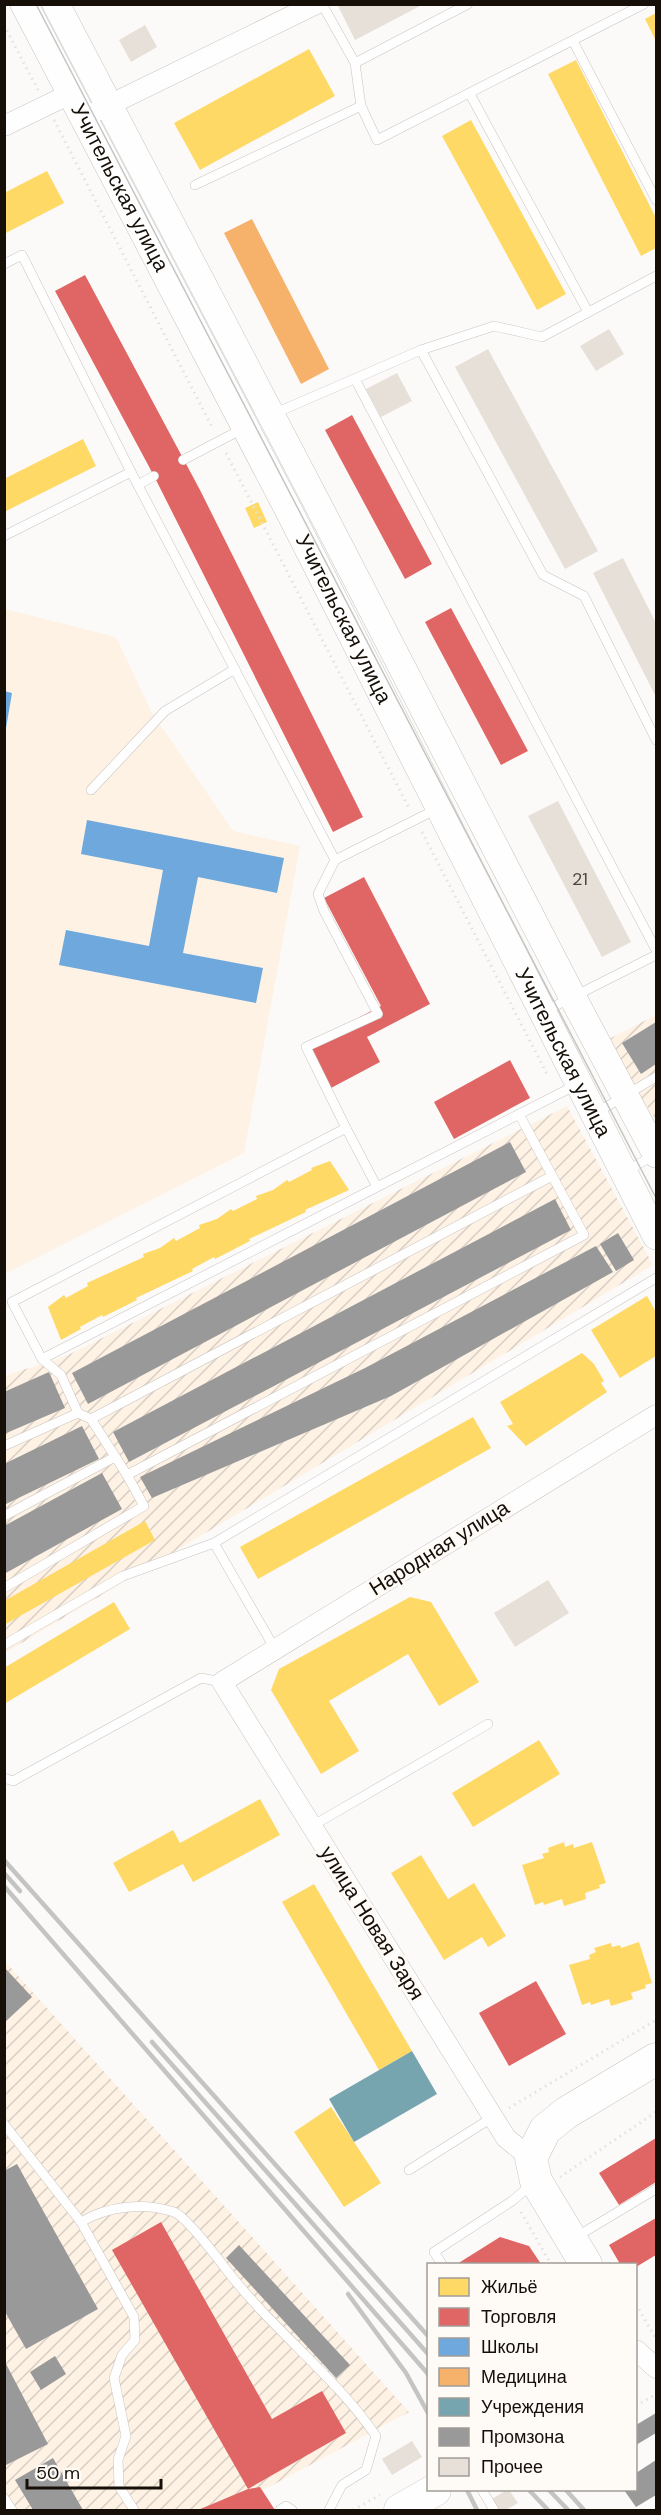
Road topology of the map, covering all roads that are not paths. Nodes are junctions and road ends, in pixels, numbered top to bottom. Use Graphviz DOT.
graph roads {
  1 [pos="24,4"];
  2 [pos="56,4"];
  3 [pos="316,4"];
  4 [pos="322,4"];
  5 [pos="468,4"];
  6 [pos="644,4"];
  7 [pos="573,40"];
  8 [pos="355,63"];
  9 [pos="70,94"];
  10 [pos="470,94"];
  11 [pos="108,106"];
  12 [pos="361,106"];
  13 [pos="84,118"];
  14 [pos="4,126"];
  15 [pos="195,185"];
  16 [pos="657,200"];
  17 [pos="4,264"];
  18 [pos="657,276"];
  19 [pos="588,312"];
  20 [pos="422,350"];
  21 [pos="355,379"];
  22 [pos="257,421"];
  23 [pos="183,460"];
  24 [pos="131,472"];
  25 [pos="154,476"];
  26 [pos="138,484"];
  27 [pos="4,536"];
  28 [pos="235,669"];
  29 [pos="657,740"];
  30 [pos="91,790"];
  31 [pos="440,808"];
  32 [pos="335,860"];
  33 [pos="657,950"];
  34 [pos="657,955"];
  35 [pos="573,998"];
  36 [pos="543,1012"];
  37 [pos="657,1077"];
  38 [pos="569,1088"];
  39 [pos="625,1096"];
  40 [pos="596,1113"];
  41 [pos="519,1114"];
  42 [pos="346,1128"];
  43 [pos="656,1154"];
  44 [pos="625,1172"];
  45 [pos="552,1176"];
  46 [pos="377,1187"];
  47 [pos="657,1236"];
  48 [pos="657,1278"];
  49 [pos="42,1359"];
  50 [pos="78,1413"];
  51 [pos="657,1415"];
  52 [pos="91,1419"];
  53 [pos="4,1446"];
  54 [pos="115,1457"];
  55 [pos="127,1475"];
  56 [pos="4,1516"];
  57 [pos="214,1543"];
  58 [pos="4,1588"];
  59 [pos="4,1645"];
  60 [pos="275,1649"];
  61 [pos="222,1682"];
  62 [pos="488,1724"];
  63 [pos="4,1778"];
  64 [pos="312,1826"];
  65 [pos="657,2059"];
  66 [pos="493,2117"];
  67 [pos="4,2124"];
  68 [pos="409,2170"];
  69 [pos="537,2176"];
  70 [pos="657,2189"];
  71 [pos="81,2222"];
  72 [pos="579,2252"];
  73 [pos="441,2263"];
  74 [pos="637,2351"];
  75 [pos="657,2368"];
  76 [pos="433,2491"];
  77 [pos="483,2491"];
  78 [pos="4,2498"];
  79 [pos="12,2511"];
  80 [pos="135,2511"];
  81 [pos="280,2511"];
  82 [pos="292,2511"];
  83 [pos="329,2511"];
  84 [pos="400,2511"];
  85 [pos="494,2511"];
  1 -- 9 [label="main road, Учительская улица"];
  2 -- 11 [label="main road, Учительская улица"];
  3 -- 11 [label="street"];
  4 -- 8 [label="lane"];
  5 -- 8 [label="lane"];
  6 -- 7 [label="lane"];
  7 -- 10 [label="lane"];
  7 -- 16 [label="lane"];
  8 -- 12 [label="lane"];
  9 -- 13 [label="main road, Учительская улица"];
  9 -- 14 [label="street"];
  10 -- 12 [label="lane"];
  10 -- 19 [label="lane"];
  11 -- 13 [label="street"];
  11 -- 22 [label="main road, Учительская улица"];
  12 -- 15 [label="lane"];
  13 -- 22 [label="main road, Учительская улица"];
  17 -- 24 [label="lane"];
  18 -- 19 [label="lane"];
  19 -- 20 [label="lane"];
  20 -- 21 [label="lane"];
  20 -- 29 [label="lane"];
  21 -- 22 [label="lane"];
  21 -- 33 [label="lane"];
  22 -- 23 [label="lane"];
  22 -- 31 [label="main road, Учительская улица"];
  22 -- 35 [label="main road, Учительская улица"];
  24 -- 26 [label="lane"];
  24 -- 27 [label="lane"];
  25 -- 26 [label="lane"];
  26 -- 28 [label="lane"];
  28 -- 30 [label="lane"];
  28 -- 32 [label="lane"];
  31 -- 32 [label="lane"];
  31 -- 36 [label="main road, Учительская улица"];
  32 -- 42 [label="lane"];
  34 -- 35 [label="lane"];
  35 -- 36 [label="lane"];
  35 -- 39 [label="main road, Учительская улица"];
  36 -- 38 [label="main road, Учительская улица"];
  37 -- 39 [label="lane"];
  38 -- 40 [label="main road, Учительская улица"];
  38 -- 41 [label="lane"];
  39 -- 40 [label="lane"];
  39 -- 43 [label="main road, Учительская улица"];
  40 -- 44 [label="main road, Учительская улица"];
  41 -- 45 [label="lane"];
  41 -- 46 [label="lane"];
  42 -- 46 [label="lane"];
  42 -- 49 [label="lane"];
  43 -- 44 [label="lane"];
  44 -- 47 [label="main road, Учительская улица"];
  45 -- 52 [label="lane"];
  45 -- 55 [label="lane"];
  46 -- 49 [label="lane"];
  48 -- 57 [label="lane"];
  49 -- 50 [label="lane"];
  50 -- 52 [label="lane"];
  50 -- 53 [label="lane"];
  51 -- 60 [label="street, Народная улица"];
  52 -- 54 [label="lane"];
  54 -- 55 [label="lane"];
  54 -- 56 [label="lane"];
  55 -- 58 [label="lane"];
  57 -- 59 [label="lane"];
  57 -- 60 [label="lane"];
  60 -- 61 [label="street, Народная улица"];
  61 -- 63 [label="lane"];
  61 -- 64 [label="street, улица Новая Заря"];
  62 -- 64 [label="lane"];
  64 -- 66 [label="street, улица Новая Заря"];
  65 -- 69 [label="highway"];
  66 -- 68 [label="lane"];
  66 -- 69 [label="street, улица Новая Заря"];
  67 -- 71 [label="lane"];
  69 -- 72 [label="highway"];
  69 -- 73 [label="lane"];
  70 -- 72 [label="lane"];
  71 -- 80 [label="lane"];
  71 -- 83 [label="lane"];
  74 -- 75 [label="street"];
  76 -- 84 [label="highway"];
  77 -- 85 [label="lane"];
  78 -- 79 [label="lane"];
  81 -- 82 [label="lane"];
}
